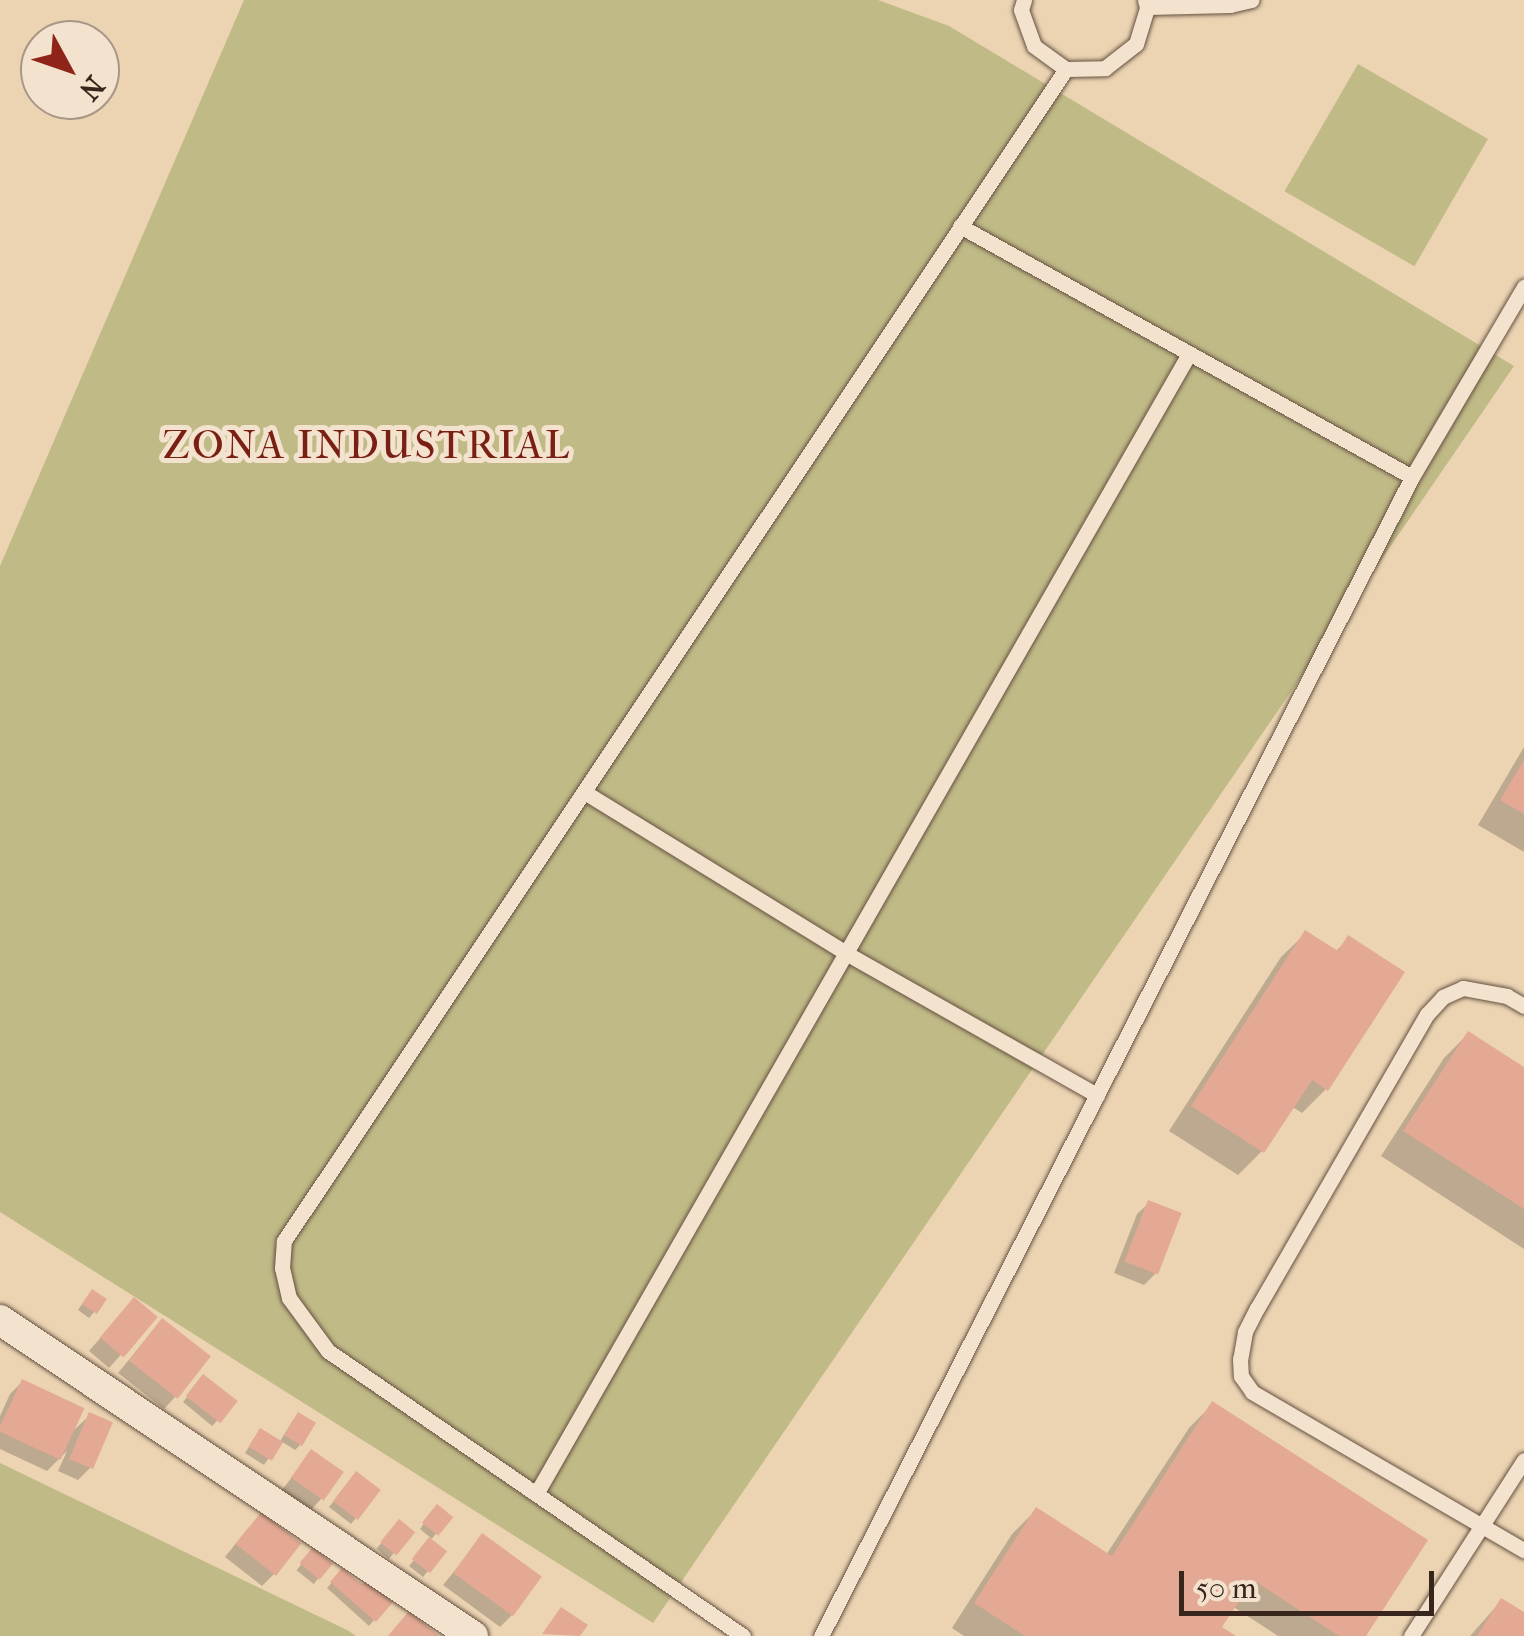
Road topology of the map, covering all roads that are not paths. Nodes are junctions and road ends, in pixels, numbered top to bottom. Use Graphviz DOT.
graph roads {
  1 [pos="1024,0"];
  2 [pos="1251,0"];
  3 [pos="1146,4"];
  4 [pos="1066,69"];
  5 [pos="960,226"];
  6 [pos="1524,287"];
  7 [pos="1190,354"];
  8 [pos="1412,477"];
  9 [pos="586,794"];
  10 [pos="844,952"];
  11 [pos="1524,1006"];
  12 [pos="1098,1095"];
  13 [pos="0,1320"];
  14 [pos="1524,1460"];
  15 [pos="536,1494"];
  16 [pos="1482,1523"];
  17 [pos="1524,1550"];
  18 [pos="474,1636"];
  19 [pos="743,1636"];
  20 [pos="821,1636"];
  21 [pos="1410,1636"];
  1 -- 4 [label="lane"];
  2 -- 3 [label="lane"];
  3 -- 4 [label="lane"];
  4 -- 5 [label="lane"];
  5 -- 7 [label="lane"];
  5 -- 9 [label="lane"];
  6 -- 8 [label="lane"];
  7 -- 8 [label="lane"];
  7 -- 10 [label="lane"];
  8 -- 12 [label="lane"];
  9 -- 10 [label="lane"];
  9 -- 15 [label="lane"];
  10 -- 12 [label="lane"];
  10 -- 15 [label="lane"];
  11 -- 16 [label="lane"];
  12 -- 20 [label="lane"];
  13 -- 18 [label="street"];
  14 -- 16 [label="lane"];
  15 -- 19 [label="lane"];
  16 -- 17 [label="lane"];
  16 -- 21 [label="lane"];
}
